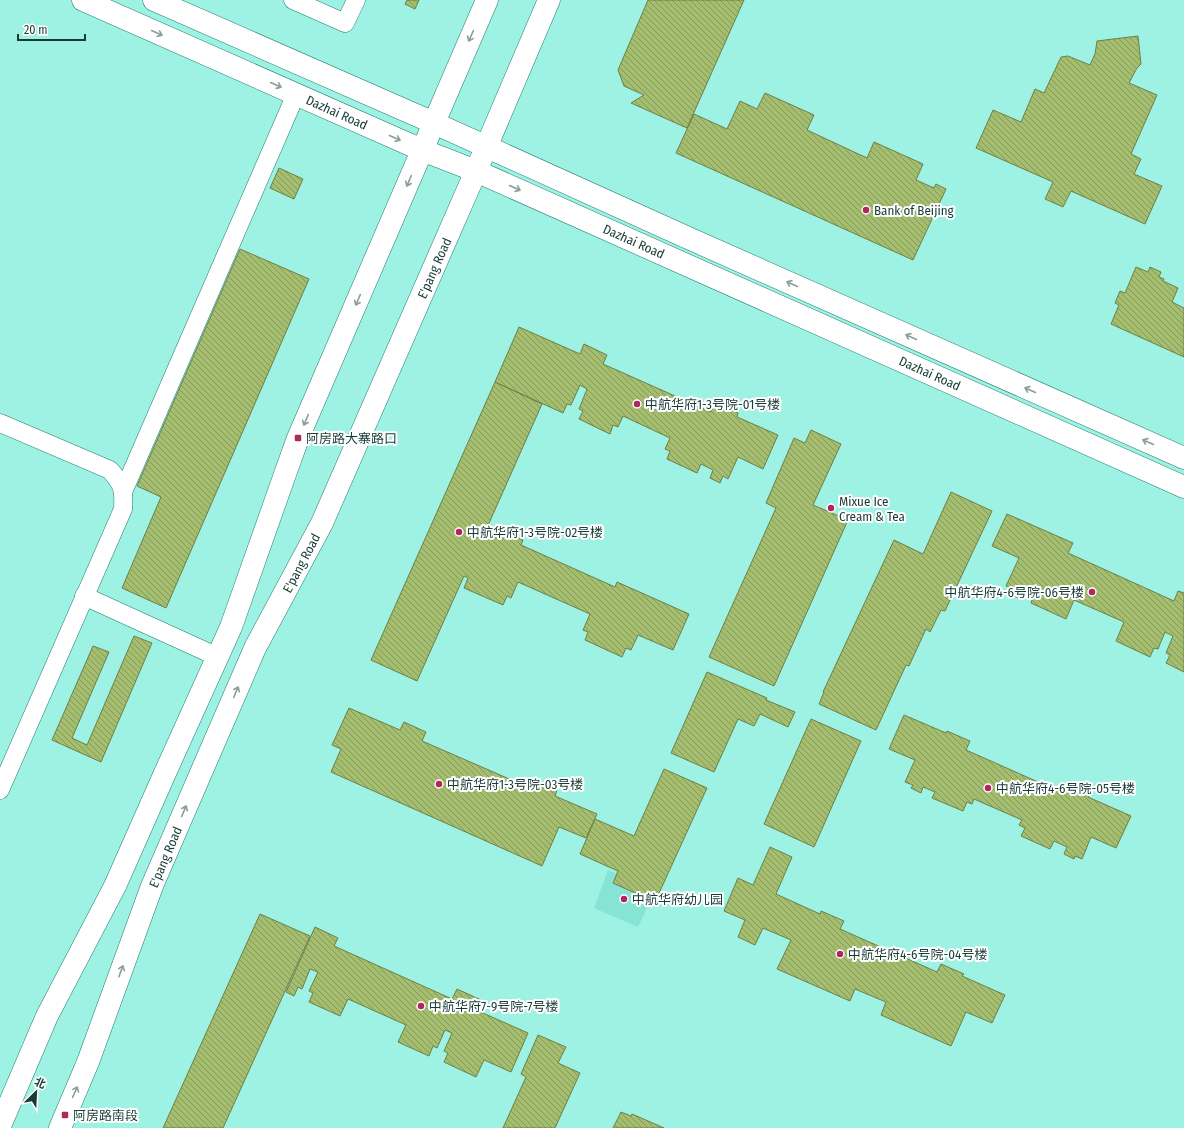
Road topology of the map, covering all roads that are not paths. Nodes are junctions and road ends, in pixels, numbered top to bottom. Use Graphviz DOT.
graph roads {
  1 [pos="83,0"];
  2 [pos="154,0"];
  3 [pos="293,0"];
  4 [pos="356,0"];
  5 [pos="487,0"];
  6 [pos="549,0"];
  7 [pos="296,94"];
  8 [pos="434,123"];
  9 [pos="486,147"];
  10 [pos="422,150"];
  11 [pos="476,171"];
  12 [pos="0,423"];
  13 [pos="1184,458"];
  14 [pos="1184,487"];
  15 [pos="123,492"];
  16 [pos="84,596"];
  17 [pos="218,657"];
  18 [pos="0,790"];
  19 [pos="0,1126"];
  20 [pos="60,1128"];
  1 -- 7 [label="main road, Dazhai Road, one-way"];
  2 -- 8 [label="main road, Dazhai Road"];
  3 -- 4 [label="street"];
  5 -- 8 [label="main road, one-way"];
  6 -- 9 [label="main road, E'pang Road"];
  7 -- 10 [label="main road, Dazhai Road, one-way"];
  7 -- 15 [label="street"];
  8 -- 9 [label="main road, Dazhai Road"];
  8 -- 10 [label="main road"];
  9 -- 11 [label="main road, E'pang Road"];
  13 -- 9 [label="main road, Dazhai Road, one-way"];
  10 -- 11 [label="main road, Dazhai Road"];
  10 -- 17 [label="main road, one-way"];
  11 -- 14 [label="main road, Dazhai Road, one-way"];
  20 -- 11 [label="main road, E'pang Road, one-way"];
  12 -- 15 [label="street"];
  15 -- 16 [label="street"];
  16 -- 17 [label="street"];
  16 -- 18 [label="street"];
  17 -- 19 [label="main road"];
}
